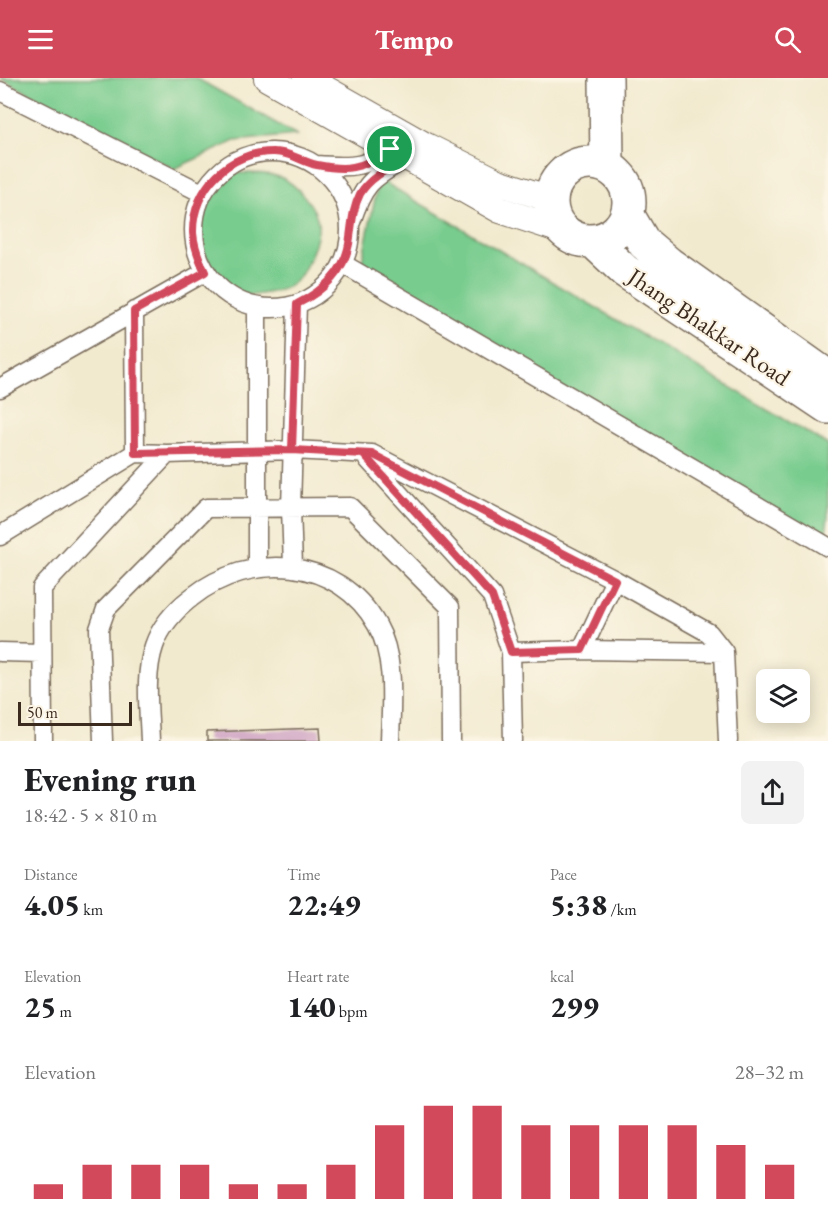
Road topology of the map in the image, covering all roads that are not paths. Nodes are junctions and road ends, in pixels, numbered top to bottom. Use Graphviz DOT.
graph roads {
  1 [pos="267,78"];
  2 [pos="306,78"];
  3 [pos="606,78"];
  4 [pos="0,91"];
  5 [pos="408,147"];
  6 [pos="316,165"];
  7 [pos="607,167"];
  8 [pos="202,193"];
  9 [pos="550,199"];
  10 [pos="627,214"];
  11 [pos="350,223"];
  12 [pos="561,230"];
  13 [pos="593,242"];
  14 [pos="343,264"];
  15 [pos="205,272"];
  16 [pos="297,304"];
  17 [pos="257,307"];
  18 [pos="134,311"];
  19 [pos="828,377"];
  20 [pos="0,388"];
  21 [pos="828,407"];
  22 [pos="292,450"];
  23 [pos="259,451"];
  24 [pos="135,453"];
  25 [pos="167,454"];
  26 [pos="363,454"];
  27 [pos="257,507"];
  28 [pos="291,508"];
  29 [pos="0,536"];
  30 [pos="828,547"];
  31 [pos="293,566"];
  32 [pos="257,568"];
  33 [pos="615,580"];
  34 [pos="582,650"];
  35 [pos="0,652"];
  36 [pos="511,652"];
  37 [pos="724,652"];
  38 [pos="42,653"];
  39 [pos="43,741"];
  40 [pos="103,741"];
  41 [pos="150,741"];
  42 [pos="390,741"];
  43 [pos="451,741"];
  44 [pos="513,741"];
  45 [pos="728,741"];
  1 -- 5 [label="main road"];
  2 -- 5 [label="main road"];
  3 -- 7 [label="highway"];
  4 -- 8 [label="street"];
  5 -- 6 [label="street"];
  5 -- 9 [label="main road"];
  5 -- 11 [label="street"];
  5 -- 12 [label="main road"];
  6 -- 8 [label="street"];
  6 -- 11 [label="street"];
  7 -- 9 [label="highway"];
  7 -- 10 [label="highway"];
  8 -- 15 [label="street"];
  9 -- 12 [label="highway"];
  10 -- 13 [label="highway"];
  10 -- 19 [label="highway, Jhang Bhakkar Road"];
  11 -- 14 [label="street"];
  12 -- 13 [label="highway"];
  13 -- 21 [label="highway, Jhang Bhakkar Road"];
  14 -- 16 [label="street"];
  14 -- 30 [label="street"];
  15 -- 17 [label="street"];
  15 -- 18 [label="street"];
  16 -- 17 [label="street"];
  16 -- 22 [label="street"];
  17 -- 23 [label="street"];
  18 -- 20 [label="street"];
  18 -- 24 [label="street"];
  22 -- 23 [label="street"];
  22 -- 26 [label="street"];
  22 -- 28 [label="street"];
  23 -- 25 [label="street"];
  23 -- 27 [label="street"];
  24 -- 25 [label="street"];
  24 -- 29 [label="street"];
  25 -- 38 [label="street"];
  26 -- 33 [label="street"];
  26 -- 36 [label="street"];
  27 -- 28 [label="street"];
  27 -- 32 [label="street"];
  27 -- 40 [label="street"];
  28 -- 31 [label="street"];
  28 -- 43 [label="street"];
  31 -- 32 [label="street"];
  31 -- 42 [label="street"];
  32 -- 41 [label="street"];
  33 -- 34 [label="street"];
  33 -- 37 [label="street"];
  34 -- 36 [label="street"];
  34 -- 37 [label="street"];
  35 -- 38 [label="street"];
  36 -- 44 [label="street"];
  37 -- 45 [label="street"];
  38 -- 39 [label="street"];
}
